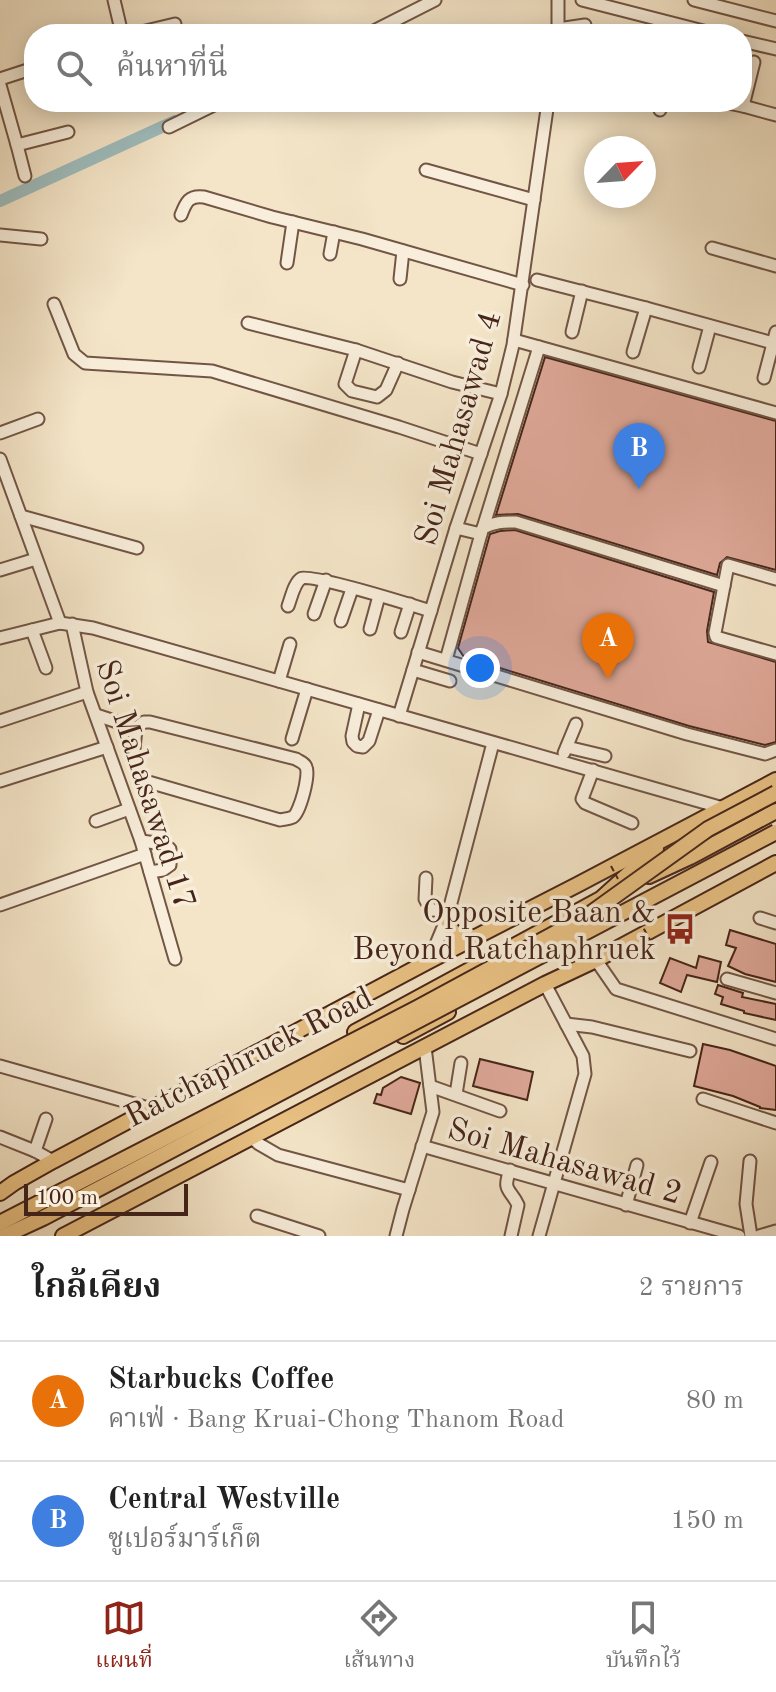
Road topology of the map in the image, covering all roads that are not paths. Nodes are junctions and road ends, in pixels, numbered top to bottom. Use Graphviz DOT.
graph roads {
  1 [pos="114,0"];
  2 [pos="435,0"];
  3 [pos="558,0"];
  4 [pos="582,0"];
  5 [pos="694,0"];
  6 [pos="776,21"];
  7 [pos="120,24"];
  8 [pos="388,24"];
  9 [pos="558,24"];
  10 [pos="676,24"];
  11 [pos="752,43"];
  12 [pos="776,49"];
  13 [pos="754,62"];
  14 [pos="752,70"];
  15 [pos="24,71"];
  16 [pos="0,79"];
  17 [pos="0,85"];
  18 [pos="752,108"];
  19 [pos="200,112"];
  20 [pos="547,112"];
  21 [pos="776,115"];
  22 [pos="169,127"];
  23 [pos="68,132"];
  24 [pos="17,145"];
  25 [pos="426,170"];
  26 [pos="25,176"];
  27 [pos="534,200"];
  28 [pos="181,215"];
  29 [pos="293,222"];
  30 [pos="334,232"];
  31 [pos="0,235"];
  32 [pos="41,239"];
  33 [pos="712,248"];
  34 [pos="403,251"];
  35 [pos="330,254"];
  36 [pos="287,263"];
  37 [pos="776,266"];
  38 [pos="400,279"];
  39 [pos="537,280"];
  40 [pos="523,285"];
  41 [pos="582,291"];
  42 [pos="54,304"];
  43 [pos="646,308"];
  44 [pos="248,323"];
  45 [pos="710,326"];
  46 [pos="572,332"];
  47 [pos="774,338"];
  48 [pos="514,340"];
  49 [pos="539,347"];
  50 [pos="356,350"];
  51 [pos="633,352"];
  52 [pos="398,363"];
  53 [pos="699,367"];
  54 [pos="764,378"];
  55 [pos="501,394"];
  56 [pos="776,413"];
  57 [pos="38,419"];
  58 [pos="0,433"];
  59 [pos="481,454"];
  60 [pos="0,459"];
  61 [pos="21,516"];
  62 [pos="456,528"];
  63 [pos="482,531"];
  64 [pos="137,548"];
  65 [pos="36,559"];
  66 [pos="0,570"];
  67 [pos="776,579"];
  68 [pos="326,580"];
  69 [pos="724,586"];
  70 [pos="352,589"];
  71 [pos="379,596"];
  72 [pos="410,604"];
  73 [pos="288,606"];
  74 [pos="431,611"];
  75 [pos="314,614"];
  76 [pos="341,621"];
  77 [pos="66,624"];
  78 [pos="370,629"];
  79 [pos="32,630"];
  80 [pos="401,632"];
  81 [pos="0,638"];
  82 [pos="290,644"];
  83 [pos="418,652"];
  84 [pos="776,654"];
  85 [pos="446,660"];
  86 [pos="46,668"];
  87 [pos="413,670"];
  88 [pos="279,681"];
  89 [pos="450,681"];
  90 [pos="307,689"];
  91 [pos="87,692"];
  92 [pos="359,704"];
  93 [pos="379,710"];
  94 [pos="96,715"];
  95 [pos="399,716"];
  96 [pos="0,721"];
  97 [pos="576,724"];
  98 [pos="136,728"];
  99 [pos="292,739"];
  100 [pos="493,743"];
  101 [pos="107,747"];
  102 [pos="567,747"];
  103 [pos="776,750"];
  104 [pos="605,756"];
  105 [pos="561,761"];
  106 [pos="593,770"];
  107 [pos="776,780"];
  108 [pos="0,781"];
  109 [pos="776,793"];
  110 [pos="723,808"];
  111 [pos="129,809"];
  112 [pos="776,811"];
  113 [pos="96,821"];
  114 [pos="632,823"];
  115 [pos="776,832"];
  116 [pos="672,835"];
  117 [pos="776,839"];
  118 [pos="141,841"];
  119 [pos="145,854"];
  120 [pos="776,863"];
  121 [pos="150,872"];
  122 [pos="426,878"];
  123 [pos="603,897"];
  124 [pos="0,905"];
  125 [pos="448,915"];
  126 [pos="760,918"];
  127 [pos="776,923"];
  128 [pos="474,937"];
  129 [pos="175,959"];
  130 [pos="596,960"];
  131 [pos="429,961"];
  132 [pos="727,979"];
  133 [pos="545,984"];
  134 [pos="776,993"];
  135 [pos="566,1024"];
  136 [pos="776,1039"];
  137 [pos="425,1047"];
  138 [pos="690,1051"];
  139 [pos="461,1063"];
  140 [pos="0,1066"];
  141 [pos="430,1086"];
  142 [pos="456,1094"];
  143 [pos="703,1099"];
  144 [pos="152,1109"];
  145 [pos="500,1111"];
  146 [pos="46,1119"];
  147 [pos="776,1123"];
  148 [pos="0,1137"];
  149 [pos="251,1137"];
  150 [pos="422,1146"];
  151 [pos="35,1151"];
  152 [pos="53,1161"];
  153 [pos="750,1161"];
  154 [pos="711,1162"];
  155 [pos="637,1165"];
  156 [pos="510,1170"];
  157 [pos="554,1182"];
  158 [pos="5,1188"];
  159 [pos="409,1190"];
  160 [pos="626,1205"];
  161 [pos="0,1216"];
  162 [pos="257,1216"];
  163 [pos="0,1223"];
  164 [pos="690,1223"];
  165 [pos="776,1231"];
  166 [pos="4,1236"];
  167 [pos="15,1236"];
  168 [pos="63,1236"];
  169 [pos="319,1236"];
  170 [pos="396,1236"];
  171 [pos="511,1236"];
  172 [pos="539,1236"];
  173 [pos="739,1236"];
  174 [pos="751,1236"];
  175 [pos="761,1236"];
  1 -- 7 [label="street"];
  2 -- 8 [label="street"];
  3 -- 9 [label="street"];
  4 -- 10 [label="street"];
  5 -- 6 [label="street"];
  11 -- 12 [label="street"];
  13 -- 14 [label="street"];
  15 -- 16 [label="street"];
  17 -- 24 [label="street"];
  18 -- 21 [label="street"];
  19 -- 22 [label="street"];
  20 -- 27 [label="street, Soi Mahasawad 4"];
  23 -- 24 [label="street"];
  24 -- 26 [label="street"];
  25 -- 27 [label="street"];
  27 -- 40 [label="street, Soi Mahasawad 4"];
  28 -- 29 [label="street"];
  29 -- 30 [label="street"];
  29 -- 36 [label="street"];
  30 -- 34 [label="street"];
  30 -- 35 [label="street"];
  31 -- 32 [label="street"];
  33 -- 37 [label="street"];
  34 -- 38 [label="street"];
  34 -- 40 [label="street"];
  39 -- 41 [label="street"];
  40 -- 48 [label="street, Soi Mahasawad 4"];
  41 -- 43 [label="street"];
  41 -- 46 [label="street"];
  42 -- 59 [label="street"];
  43 -- 45 [label="street"];
  43 -- 51 [label="street"];
  44 -- 50 [label="street"];
  45 -- 47 [label="street"];
  45 -- 53 [label="street"];
  47 -- 54 [label="street"];
  48 -- 49 [label="street"];
  48 -- 55 [label="street, Soi Mahasawad 4"];
  49 -- 56 [label="street"];
  49 -- 63 [label="street"];
  50 -- 52 [label="street"];
  50 -- 52 [label="street"];
  52 -- 55 [label="street"];
  55 -- 59 [label="street, Soi Mahasawad 4"];
  57 -- 58 [label="street"];
  59 -- 62 [label="street, Soi Mahasawad 4"];
  60 -- 61 [label="street, Soi Mahasawad 17"];
  61 -- 64 [label="street"];
  61 -- 65 [label="street, Soi Mahasawad 17"];
  62 -- 63 [label="street"];
  62 -- 74 [label="street, Soi Mahasawad 4"];
  63 -- 69 [label="street"];
  63 -- 85 [label="street"];
  65 -- 66 [label="street"];
  65 -- 77 [label="street, Soi Mahasawad 17"];
  67 -- 69 [label="street"];
  68 -- 70 [label="street"];
  68 -- 73 [label="street"];
  68 -- 75 [label="street"];
  69 -- 84 [label="street"];
  70 -- 71 [label="street"];
  70 -- 76 [label="street"];
  71 -- 72 [label="street"];
  71 -- 78 [label="street"];
  72 -- 74 [label="street"];
  72 -- 80 [label="street"];
  74 -- 83 [label="street, Soi Mahasawad 4"];
  77 -- 79 [label="street"];
  77 -- 88 [label="street"];
  77 -- 91 [label="street, Soi Mahasawad 17"];
  79 -- 81 [label="street"];
  79 -- 86 [label="street"];
  82 -- 88 [label="street"];
  83 -- 85 [label="street"];
  83 -- 87 [label="street, Soi Mahasawad 4"];
  85 -- 103 [label="street"];
  87 -- 89 [label="street"];
  87 -- 95 [label="street, Soi Mahasawad 4"];
  88 -- 90 [label="street"];
  90 -- 92 [label="street"];
  90 -- 99 [label="street"];
  91 -- 94 [label="street, Soi Mahasawad 17"];
  91 -- 96 [label="street"];
  92 -- 93 [label="street"];
  92 -- 93 [label="street"];
  93 -- 95 [label="street"];
  94 -- 98 [label="street"];
  94 -- 101 [label="street, Soi Mahasawad 17"];
  95 -- 100 [label="street"];
  97 -- 102 [label="street"];
  98 -- 98 [label="street"];
  100 -- 105 [label="street"];
  100 -- 125 [label="street"];
  101 -- 108 [label="street"];
  101 -- 111 [label="street, Soi Mahasawad 17"];
  102 -- 104 [label="street"];
  102 -- 105 [label="street"];
  105 -- 106 [label="street"];
  106 -- 110 [label="street"];
  106 -- 114 [label="street"];
  107 -- 110 [label="main road"];
  109 -- 163 [label="main road, bridge"];
  110 -- 116 [label="main road"];
  111 -- 113 [label="street"];
  111 -- 118 [label="street, Soi Mahasawad 17"];
  112 -- 123 [label="main road, Ratchaphruek Road"];
  115 -- 166 [label="main road, bridge"];
  116 -- 123 [label="main road"];
  116 -- 128 [label="main road"];
  117 -- 167 [label="main road, Ratchaphruek Road, bridge"];
  118 -- 119 [label="street, Soi Mahasawad 17"];
  118 -- 121 [label="street"];
  119 -- 121 [label="street, Soi Mahasawad 17"];
  119 -- 124 [label="street"];
  120 -- 130 [label="main road"];
  121 -- 129 [label="street, Soi Mahasawad 17"];
  122 -- 125 [label="street"];
  123 -- 161 [label="main road, Ratchaphruek Road"];
  125 -- 128 [label="main road"];
  125 -- 131 [label="street"];
  126 -- 127 [label="street"];
  128 -- 131 [label="main road"];
  130 -- 133 [label="main road"];
  130 -- 136 [label="street"];
  131 -- 144 [label="main road"];
  132 -- 134 [label="street"];
  133 -- 135 [label="street"];
  133 -- 137 [label="main road"];
  135 -- 138 [label="street"];
  135 -- 157 [label="street"];
  137 -- 141 [label="street"];
  137 -- 149 [label="main road"];
  139 -- 142 [label="street"];
  140 -- 144 [label="street"];
  141 -- 142 [label="street"];
  141 -- 150 [label="street"];
  142 -- 145 [label="street"];
  143 -- 147 [label="street"];
  144 -- 152 [label="main road"];
  146 -- 151 [label="street"];
  148 -- 151 [label="street"];
  149 -- 159 [label="street"];
  149 -- 168 [label="main road"];
  150 -- 156 [label="street, Soi Mahasawad 2"];
  150 -- 159 [label="street"];
  151 -- 152 [label="street"];
  152 -- 158 [label="main road"];
  153 -- 174 [label="street"];
  154 -- 164 [label="street"];
  155 -- 160 [label="street"];
  156 -- 157 [label="street, Soi Mahasawad 2"];
  156 -- 171 [label="street"];
  157 -- 160 [label="street, Soi Mahasawad 2"];
  157 -- 172 [label="street"];
  159 -- 170 [label="street"];
  160 -- 164 [label="street, Soi Mahasawad 2"];
  162 -- 169 [label="street"];
  164 -- 173 [label="street, Soi Mahasawad 2"];
  165 -- 175 [label="street"];
}
